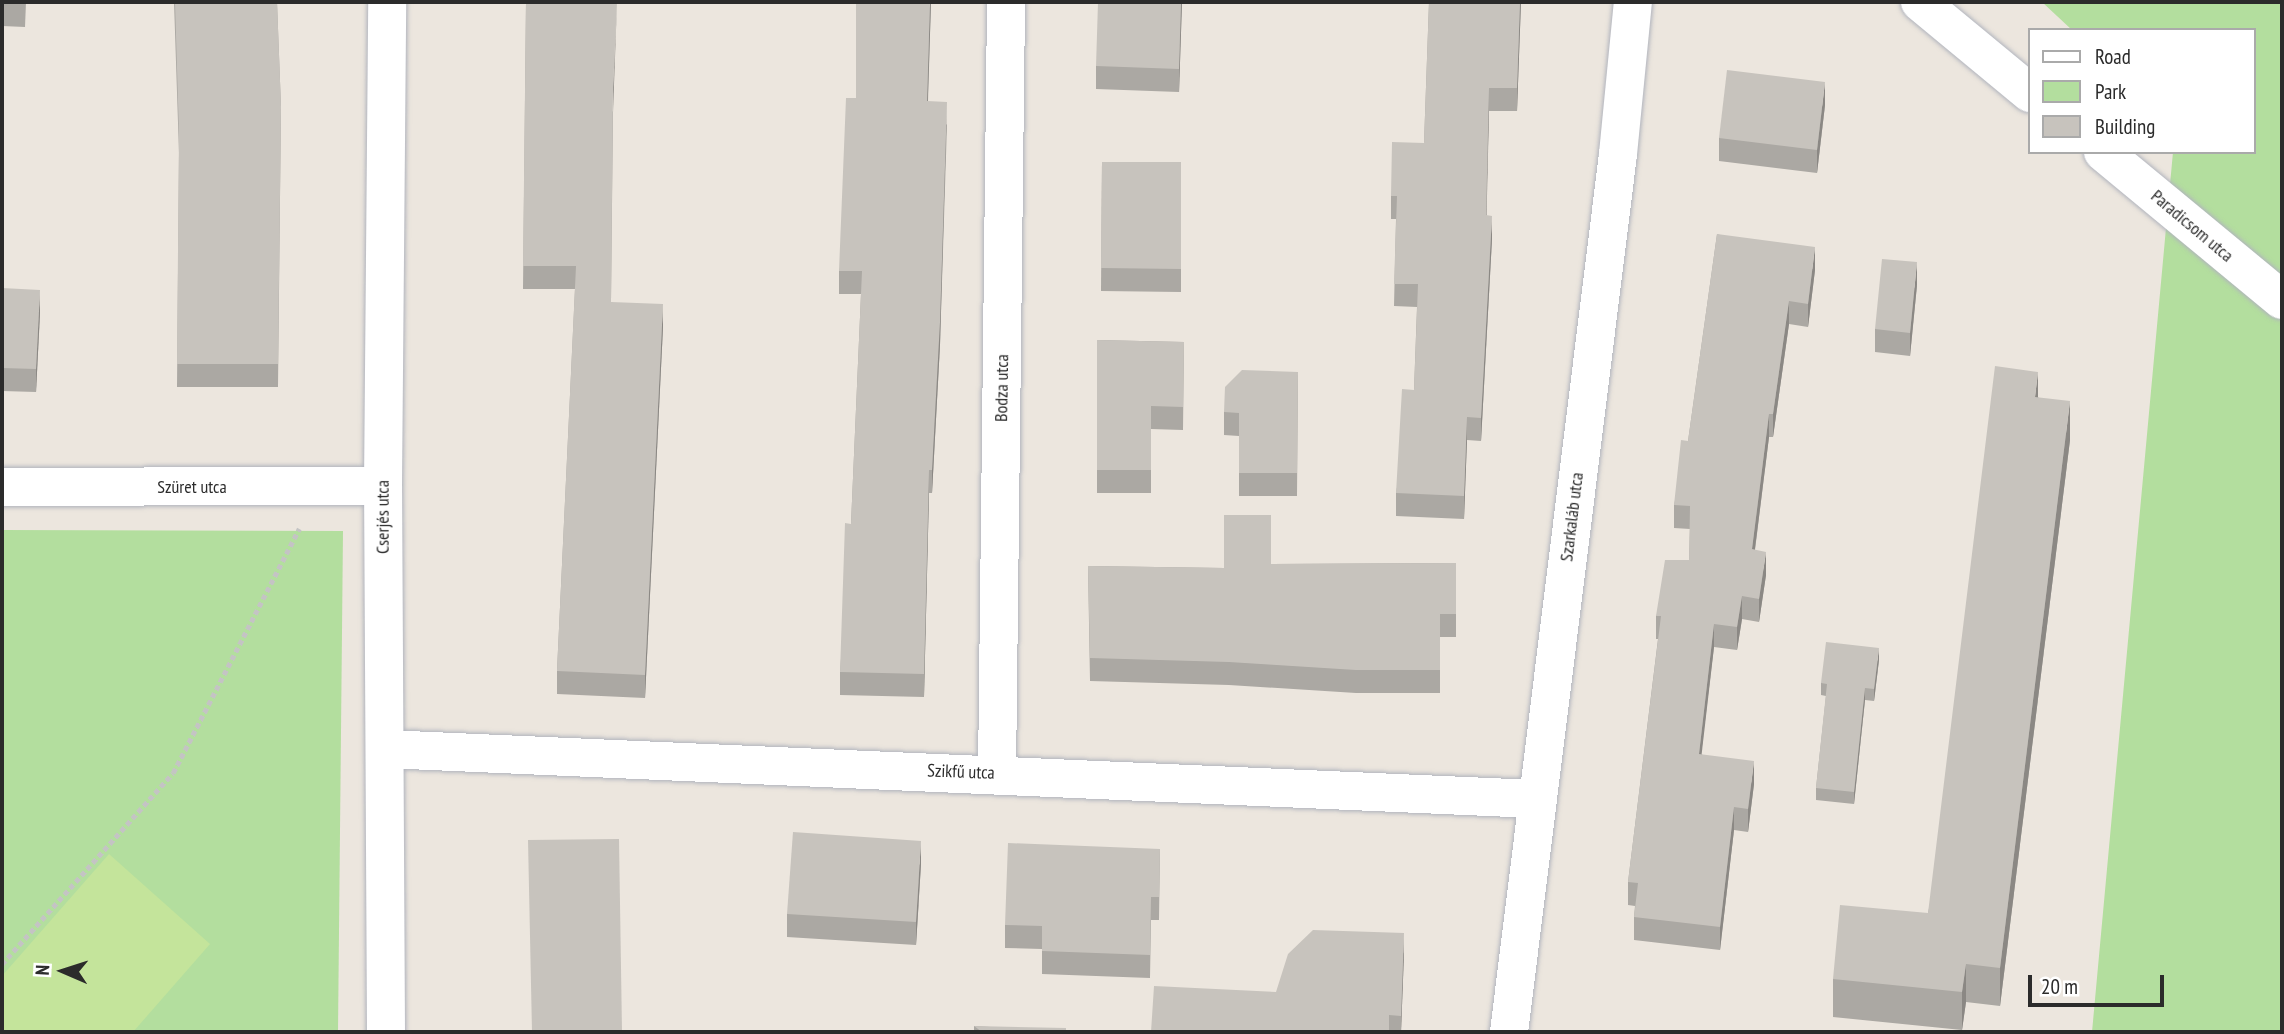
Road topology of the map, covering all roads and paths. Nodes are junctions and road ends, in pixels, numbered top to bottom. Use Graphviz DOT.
graph roads {
  1 [pos="387,2"];
  2 [pos="1006,2"];
  3 [pos="1633,2"];
  4 [pos="1920,2"];
  5 [pos="2028,91"];
  6 [pos="2105,154"];
  7 [pos="2282,300"];
  8 [pos="383,486"];
  9 [pos="2,487"];
  10 [pos="320,488"];
  11 [pos="385,749"];
  12 [pos="997,774"];
  13 [pos="1537,799"];
  14 [pos="2,964"];
  15 [pos="386,1032"];
  16 [pos="1509,1032"];
  1 -- 8 [label="street, Cserjés utca"];
  2 -- 12 [label="street, Bodza utca"];
  3 -- 13 [label="street, Szarkaláb utca"];
  4 -- 5 [label="street"];
  6 -- 7 [label="street, Paradicsom utca"];
  8 -- 10 [label="street, Szüret utca"];
  8 -- 11 [label="street, Cserjés utca"];
  9 -- 10 [label="street, Szüret utca"];
  10 -- 14 [label="path"];
  11 -- 12 [label="street, Szikfű utca"];
  11 -- 15 [label="street, Cserjés utca"];
  12 -- 13 [label="street, Szikfű utca"];
  13 -- 16 [label="street, Szarkaláb utca"];
}
